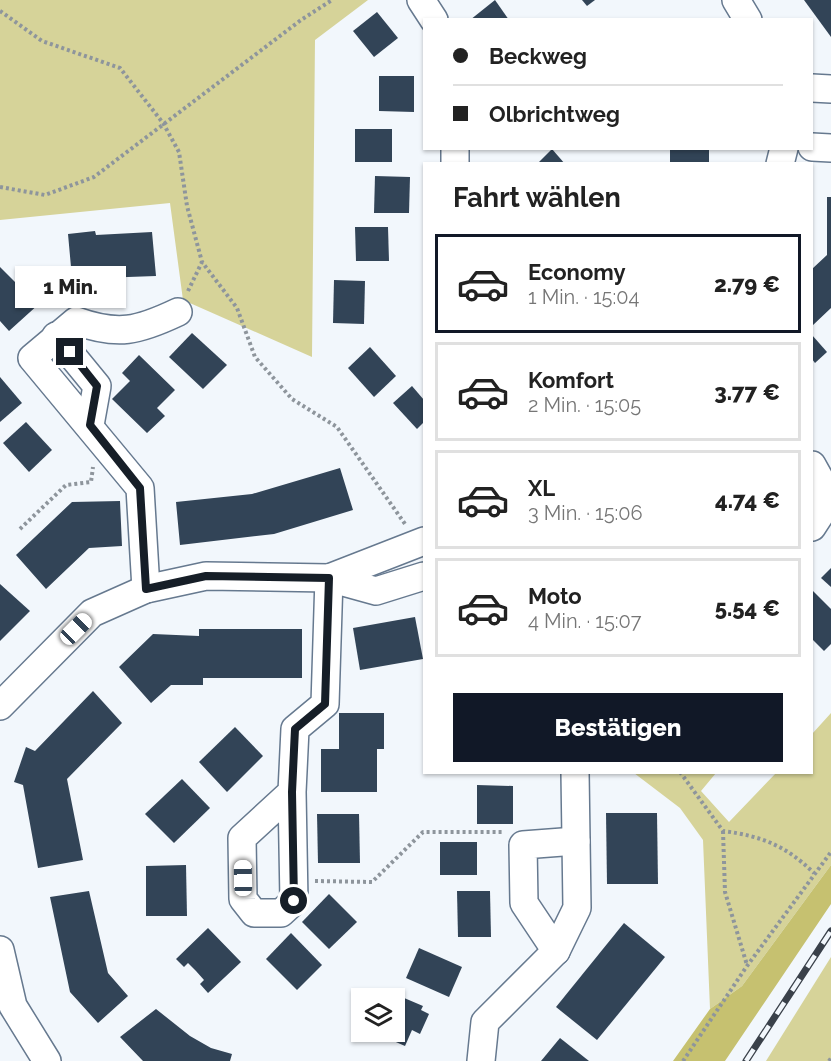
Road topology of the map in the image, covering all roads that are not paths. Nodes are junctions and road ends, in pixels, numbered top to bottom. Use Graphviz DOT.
graph roads {
  1 [pos="421,0"];
  2 [pos="736,0"];
  3 [pos="433,18"];
  4 [pos="747,18"];
  5 [pos="813,88"];
  6 [pos="831,88"];
  7 [pos="813,147"];
  8 [pos="831,148"];
  9 [pos="178,312"];
  10 [pos="422,543"];
  11 [pos="423,576"];
  12 [pos="329,578"];
  13 [pos="146,589"];
  14 [pos="0,706"];
  15 [pos="574,774"];
  16 [pos="292,792"];
  17 [pos="576,841"];
  18 [pos="0,950"];
  19 [pos="556,951"];
  20 [pos="47,1061"];
  21 [pos="481,1061"];
  1 -- 3 [label="street"];
  2 -- 4 [label="street"];
  5 -- 6 [label="street"];
  7 -- 8 [label="street"];
  9 -- 13 [label="street"];
  10 -- 12 [label="street"];
  11 -- 12 [label="street"];
  12 -- 13 [label="street"];
  12 -- 16 [label="street"];
  13 -- 14 [label="street"];
  15 -- 17 [label="street"];
  16 -- 16 [label="street"];
  17 -- 19 [label="street"];
  17 -- 19 [label="street"];
  18 -- 20 [label="street"];
  19 -- 21 [label="street"];
}
